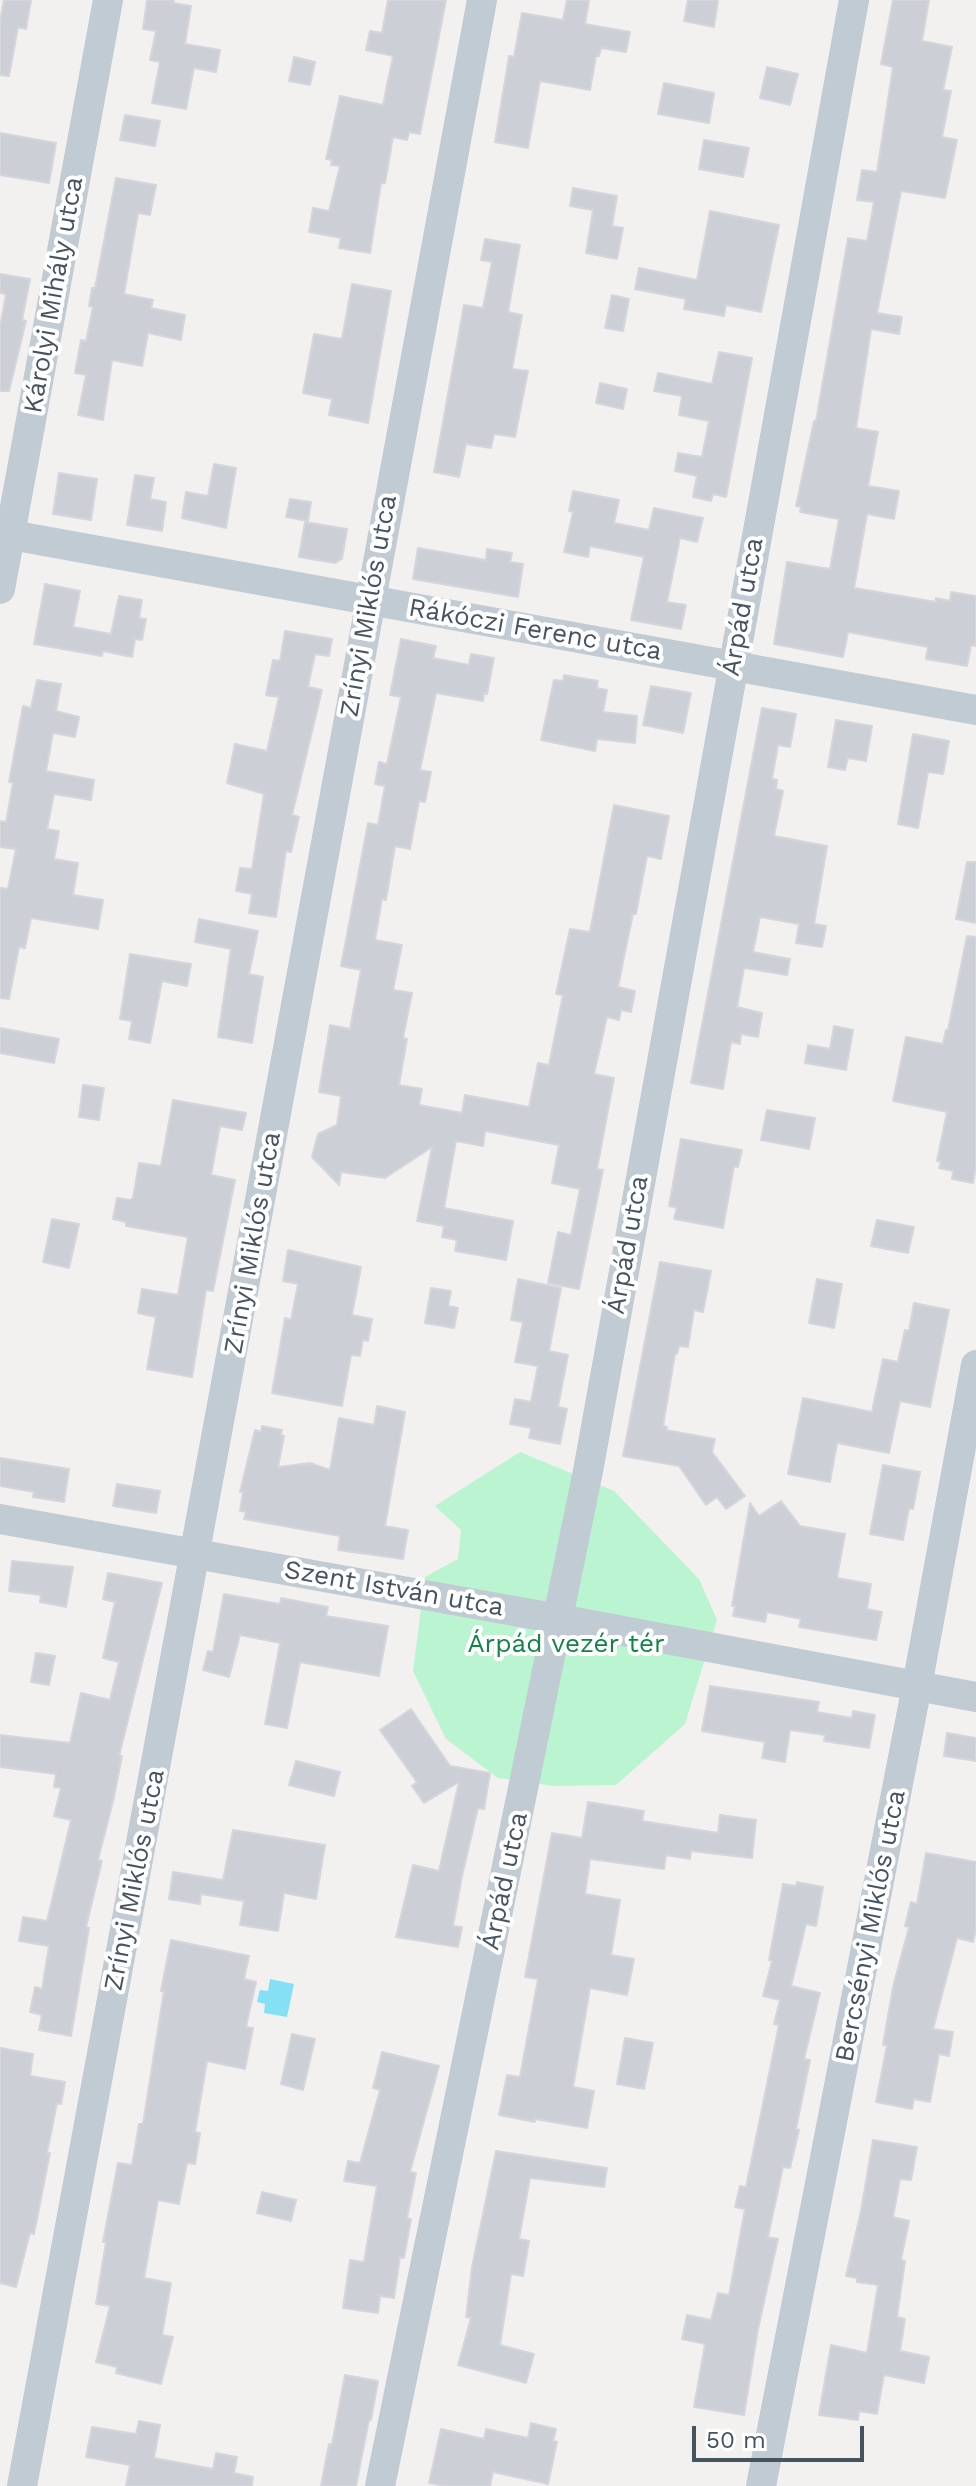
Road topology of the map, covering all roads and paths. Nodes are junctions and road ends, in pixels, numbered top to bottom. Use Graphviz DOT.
graph roads {
  1 [pos="108,0"];
  2 [pos="482,0"];
  3 [pos="854,0"];
  4 [pos="5,534"];
  5 [pos="0,589"];
  6 [pos="370,599"];
  7 [pos="732,666"];
  8 [pos="976,710"];
  9 [pos="976,1365"];
  10 [pos="0,1519"];
  11 [pos="196,1553"];
  12 [pos="559,1619"];
  13 [pos="917,1686"];
  14 [pos="976,1697"];
  15 [pos="22,2486"];
  16 [pos="380,2486"];
  17 [pos="761,2486"];
  1 -- 4 [label="street, Károlyi Mihály utca"];
  2 -- 6 [label="street, Zrínyi Miklós utca"];
  3 -- 7 [label="street, Árpád utca"];
  4 -- 5 [label="street, Károlyi Mihály utca"];
  4 -- 6 [label="street, Rákóczi Ferenc utca"];
  6 -- 7 [label="street, Rákóczi Ferenc utca"];
  6 -- 11 [label="street, Zrínyi Miklós utca"];
  7 -- 8 [label="street, Rákóczi Ferenc utca"];
  7 -- 12 [label="street, Árpád utca"];
  9 -- 13 [label="street, Bercsényi Miklós utca"];
  10 -- 11 [label="street, Szent István utca"];
  11 -- 12 [label="street, Szent István utca"];
  11 -- 15 [label="street, Zrínyi Miklós utca"];
  12 -- 13 [label="street, Szent István utca"];
  12 -- 16 [label="street, Árpád utca"];
  13 -- 14 [label="street, Szent István utca"];
  13 -- 17 [label="street, Bercsényi Miklós utca"];
}
